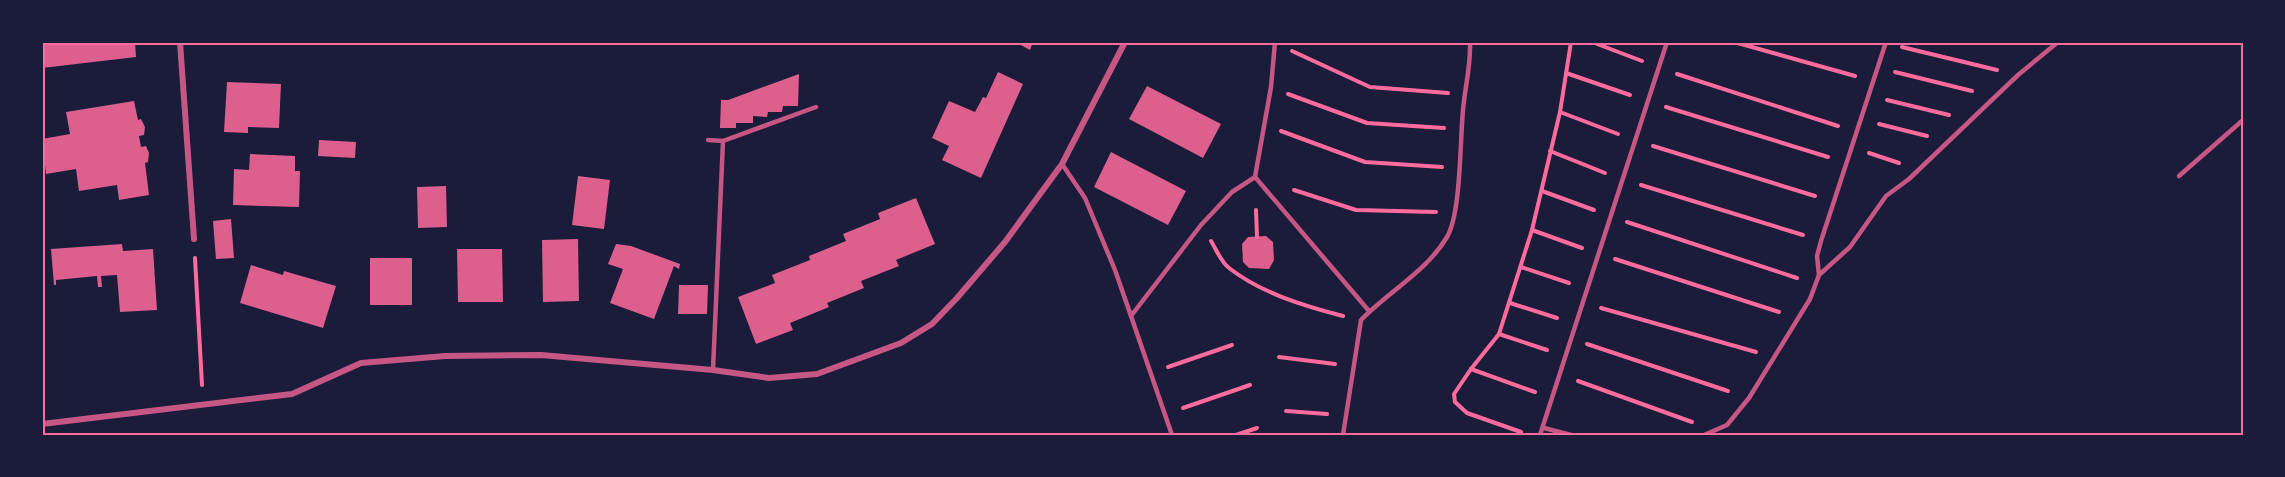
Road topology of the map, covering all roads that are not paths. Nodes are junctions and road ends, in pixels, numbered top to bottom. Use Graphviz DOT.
graph roads {
  1 [pos="180,42"];
  2 [pos="1125,42"];
  3 [pos="1470,42"];
  4 [pos="1667,42"];
  5 [pos="1885,42"];
  6 [pos="2058,42"];
  7 [pos="1275,43"];
  8 [pos="816,107"];
  9 [pos="2243,120"];
  10 [pos="708,140"];
  11 [pos="723,141"];
  12 [pos="1062,164"];
  13 [pos="2179,176"];
  14 [pos="1255,177"];
  15 [pos="194,239"];
  16 [pos="1819,275"];
  17 [pos="1369,311"];
  18 [pos="1131,316"];
  19 [pos="713,370"];
  20 [pos="42,424"];
  21 [pos="1544,428"];
  22 [pos="1172,435"];
  23 [pos="1342,435"];
  24 [pos="1540,435"];
  25 [pos="1571,435"];
  26 [pos="1704,435"];
  1 -- 15 [label="street"];
  2 -- 12 [label="street"];
  3 -- 17 [label="lane"];
  4 -- 21 [label="lane"];
  5 -- 16 [label="lane"];
  6 -- 16 [label="lane"];
  7 -- 14 [label="lane"];
  8 -- 11 [label="lane"];
  9 -- 13 [label="lane"];
  10 -- 11 [label="lane"];
  11 -- 19 [label="lane"];
  12 -- 18 [label="lane"];
  12 -- 19 [label="street"];
  14 -- 17 [label="lane"];
  14 -- 18 [label="lane"];
  16 -- 26 [label="lane"];
  17 -- 23 [label="lane"];
  18 -- 22 [label="lane"];
  19 -- 20 [label="street"];
  21 -- 24 [label="lane"];
  21 -- 25 [label="lane"];
}
